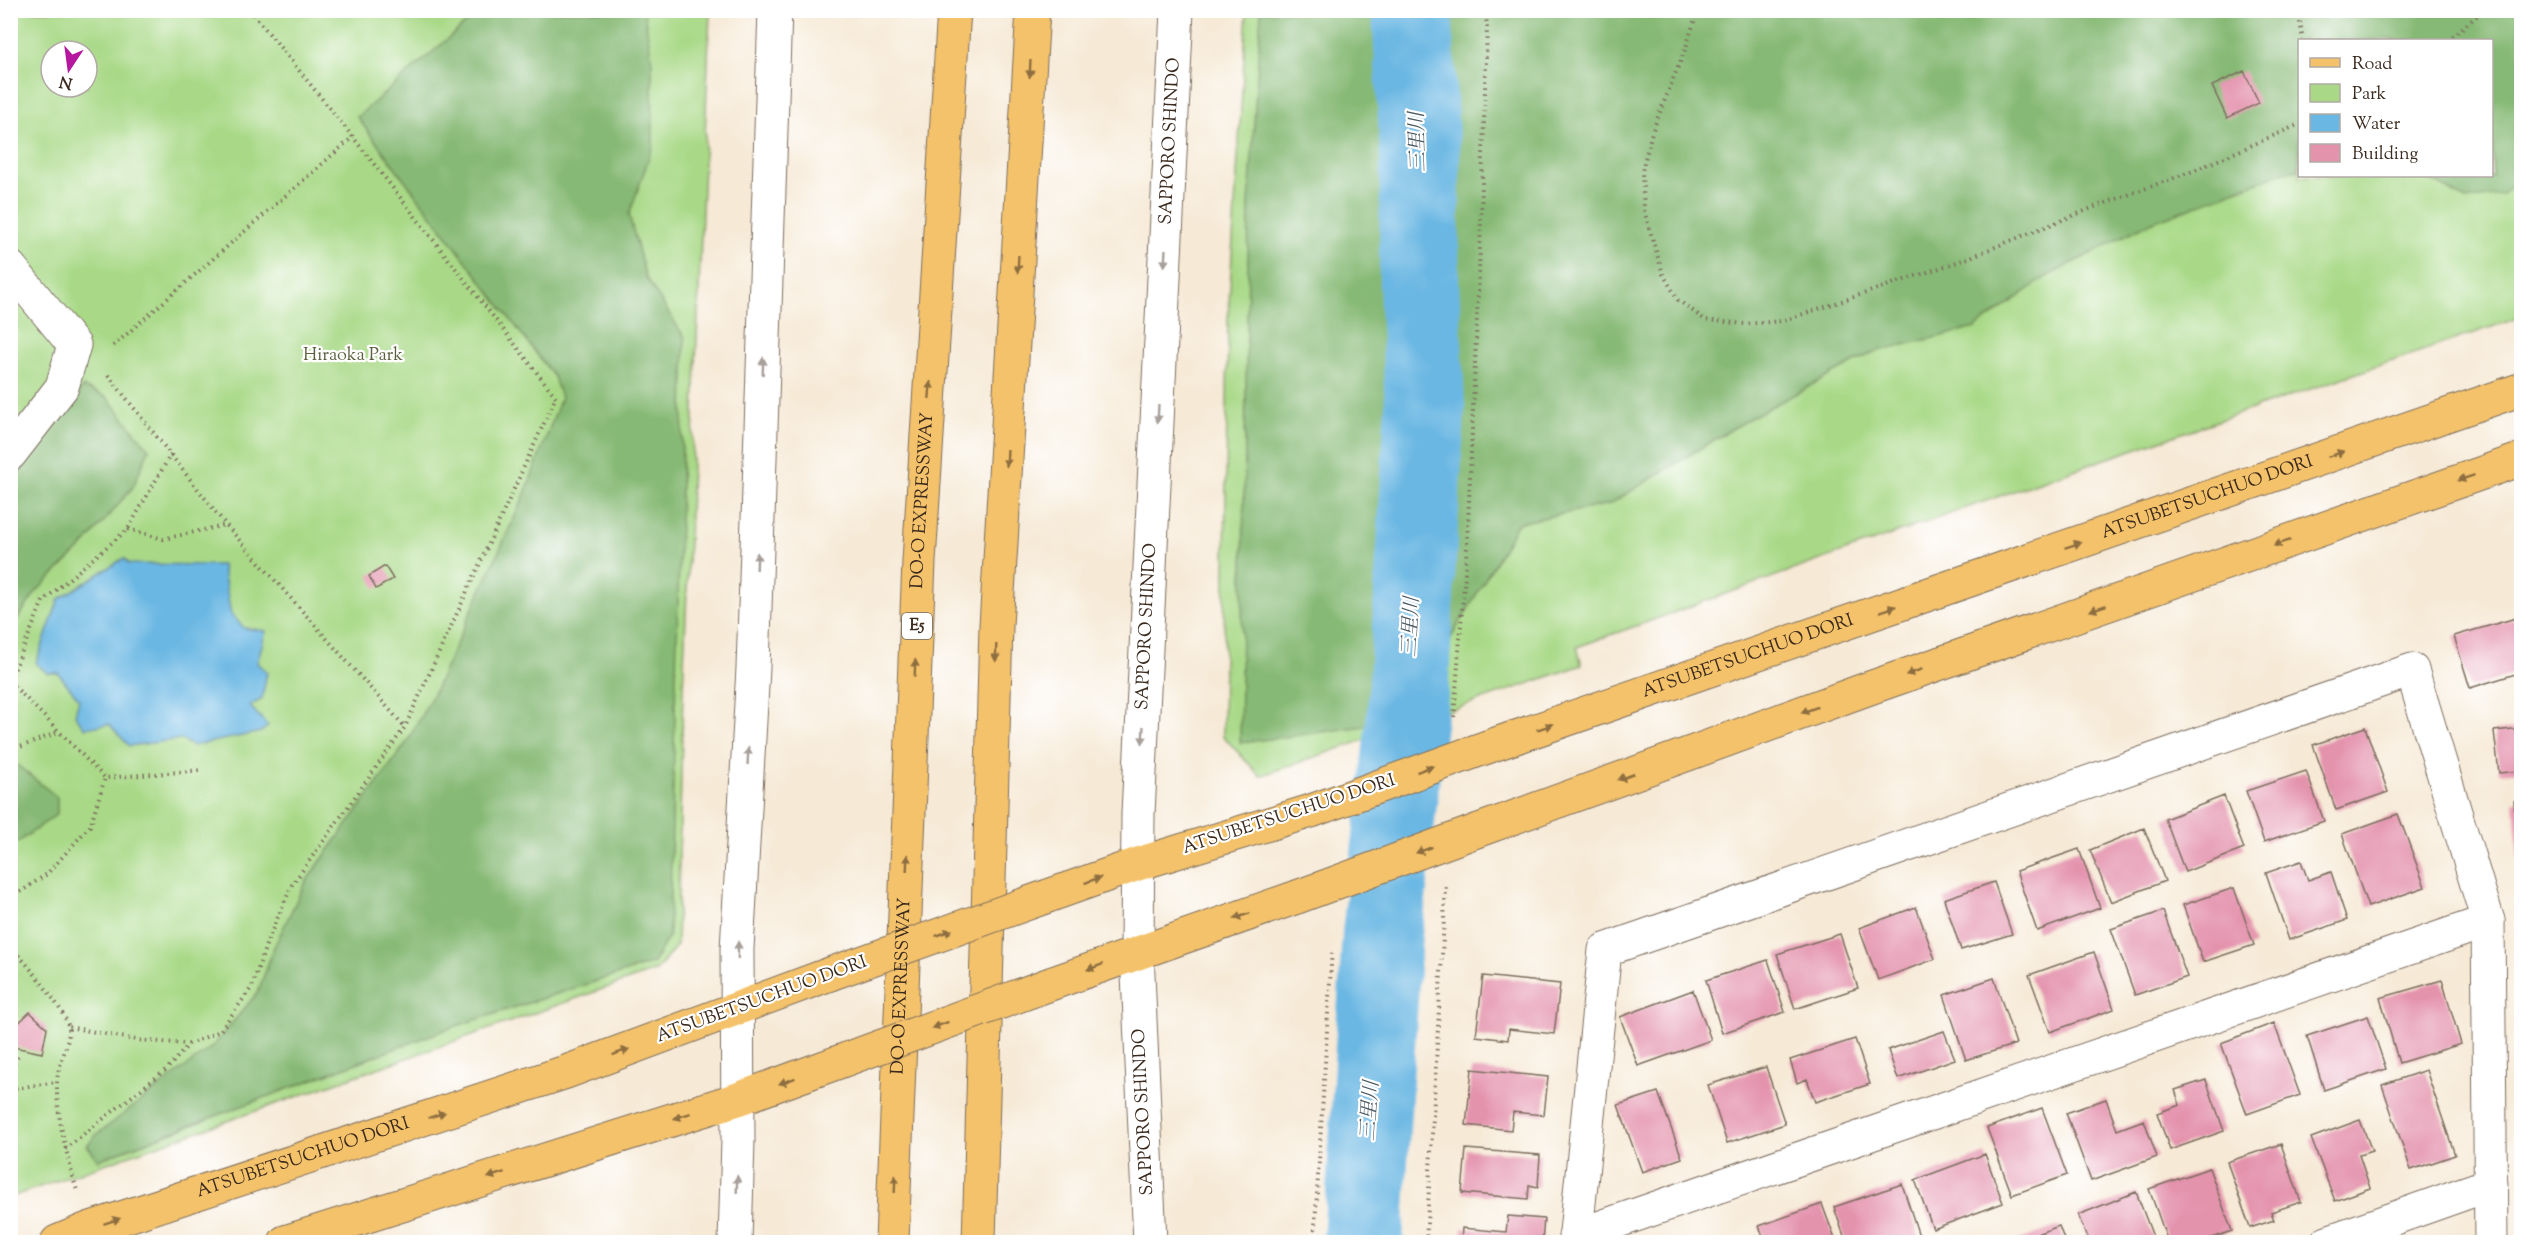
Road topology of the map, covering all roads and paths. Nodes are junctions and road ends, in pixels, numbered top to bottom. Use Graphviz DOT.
graph roads {
  1 [pos="250,10"];
  2 [pos="775,10"];
  3 [pos="954,10"];
  4 [pos="1033,10"];
  5 [pos="1177,10"];
  6 [pos="1485,10"];
  7 [pos="1698,10"];
  8 [pos="2298,10"];
  9 [pos="2484,10"];
  10 [pos="2303,39"];
  11 [pos="2449,39"];
  12 [pos="2298,125"];
  13 [pos="353,137"];
  14 [pos="10,267"];
  15 [pos="105,352"];
  16 [pos="104,370"];
  17 [pos="2522,389"];
  18 [pos="10,454"];
  19 [pos="171,454"];
  20 [pos="2522,459"];
  21 [pos="226,525"];
  22 [pos="128,529"];
  23 [pos="10,681"];
  24 [pos="1454,720"];
  25 [pos="405,727"];
  26 [pos="59,732"];
  27 [pos="10,751"];
  28 [pos="203,770"];
  29 [pos="105,778"];
  30 [pos="1138,864"];
  31 [pos="1446,872"];
  32 [pos="10,899"];
  33 [pos="2488,921"];
  34 [pos="10,947"];
  35 [pos="1332,949"];
  36 [pos="1137,952"];
  37 [pos="738,1009"];
  38 [pos="69,1027"];
  39 [pos="189,1044"];
  40 [pos="10,1048"];
  41 [pos="10,1074"];
  42 [pos="57,1082"];
  43 [pos="10,1089"];
  44 [pos="738,1099"];
  45 [pos="65,1149"];
  46 [pos="2490,1184"];
  47 [pos="88,1229"];
  48 [pos="1575,1239"];
  49 [pos="57,1242"];
  50 [pos="285,1242"];
  51 [pos="735,1242"];
  52 [pos="892,1242"];
  53 [pos="980,1242"];
  54 [pos="1150,1242"];
  55 [pos="1314,1242"];
  56 [pos="1426,1242"];
  57 [pos="2327,1242"];
  58 [pos="2491,1242"];
  1 -- 13 [label="path"];
  37 -- 2 [label="street, one-way"];
  52 -- 3 [label="main road, DO-O EXPRESSWAY / E5, one-way"];
  4 -- 53 [label="main road, one-way"];
  5 -- 30 [label="street, SAPPORO SHINDO, one-way"];
  6 -- 24 [label="path"];
  7 -- 12 [label="path"];
  8 -- 10 [label="path"];
  9 -- 11 [label="path"];
  13 -- 15 [label="path"];
  13 -- 25 [label="path"];
  14 -- 18 [label="street"];
  16 -- 19 [label="path"];
  30 -- 17 [label="main road, ATSUBETSUCHUO DORI, one-way, bridge"];
  19 -- 21 [label="path"];
  19 -- 22 [label="path"];
  20 -- 36 [label="main road, one-way, bridge"];
  21 -- 22 [label="path"];
  21 -- 25 [label="path"];
  22 -- 23 [label="path"];
  23 -- 26 [label="path"];
  25 -- 39 [label="path"];
  26 -- 27 [label="path"];
  26 -- 29 [label="path"];
  28 -- 29 [label="path"];
  29 -- 32 [label="path"];
  30 -- 36 [label="street, SAPPORO SHINDO"];
  37 -- 30 [label="main road, ATSUBETSUCHUO DORI, one-way, bridge"];
  31 -- 56 [label="path"];
  33 -- 46 [label="street"];
  33 -- 48 [label="street"];
  33 -- 48 [label="street"];
  34 -- 38 [label="path"];
  35 -- 55 [label="path"];
  36 -- 44 [label="main road, one-way, bridge"];
  36 -- 54 [label="street, SAPPORO SHINDO"];
  37 -- 44 [label="street"];
  47 -- 37 [label="main road, ATSUBETSUCHUO DORI, one-way"];
  38 -- 39 [label="path"];
  38 -- 42 [label="path"];
  39 -- 45 [label="path"];
  40 -- 41 [label="path"];
  42 -- 43 [label="path"];
  42 -- 45 [label="path"];
  44 -- 50 [label="main road, one-way"];
  51 -- 44 [label="street, one-way"];
  45 -- 47 [label="path"];
  46 -- 57 [label="street"];
  46 -- 58 [label="street"];
  47 -- 49 [label="main road, ATSUBETSUCHUO DORI"];
}
